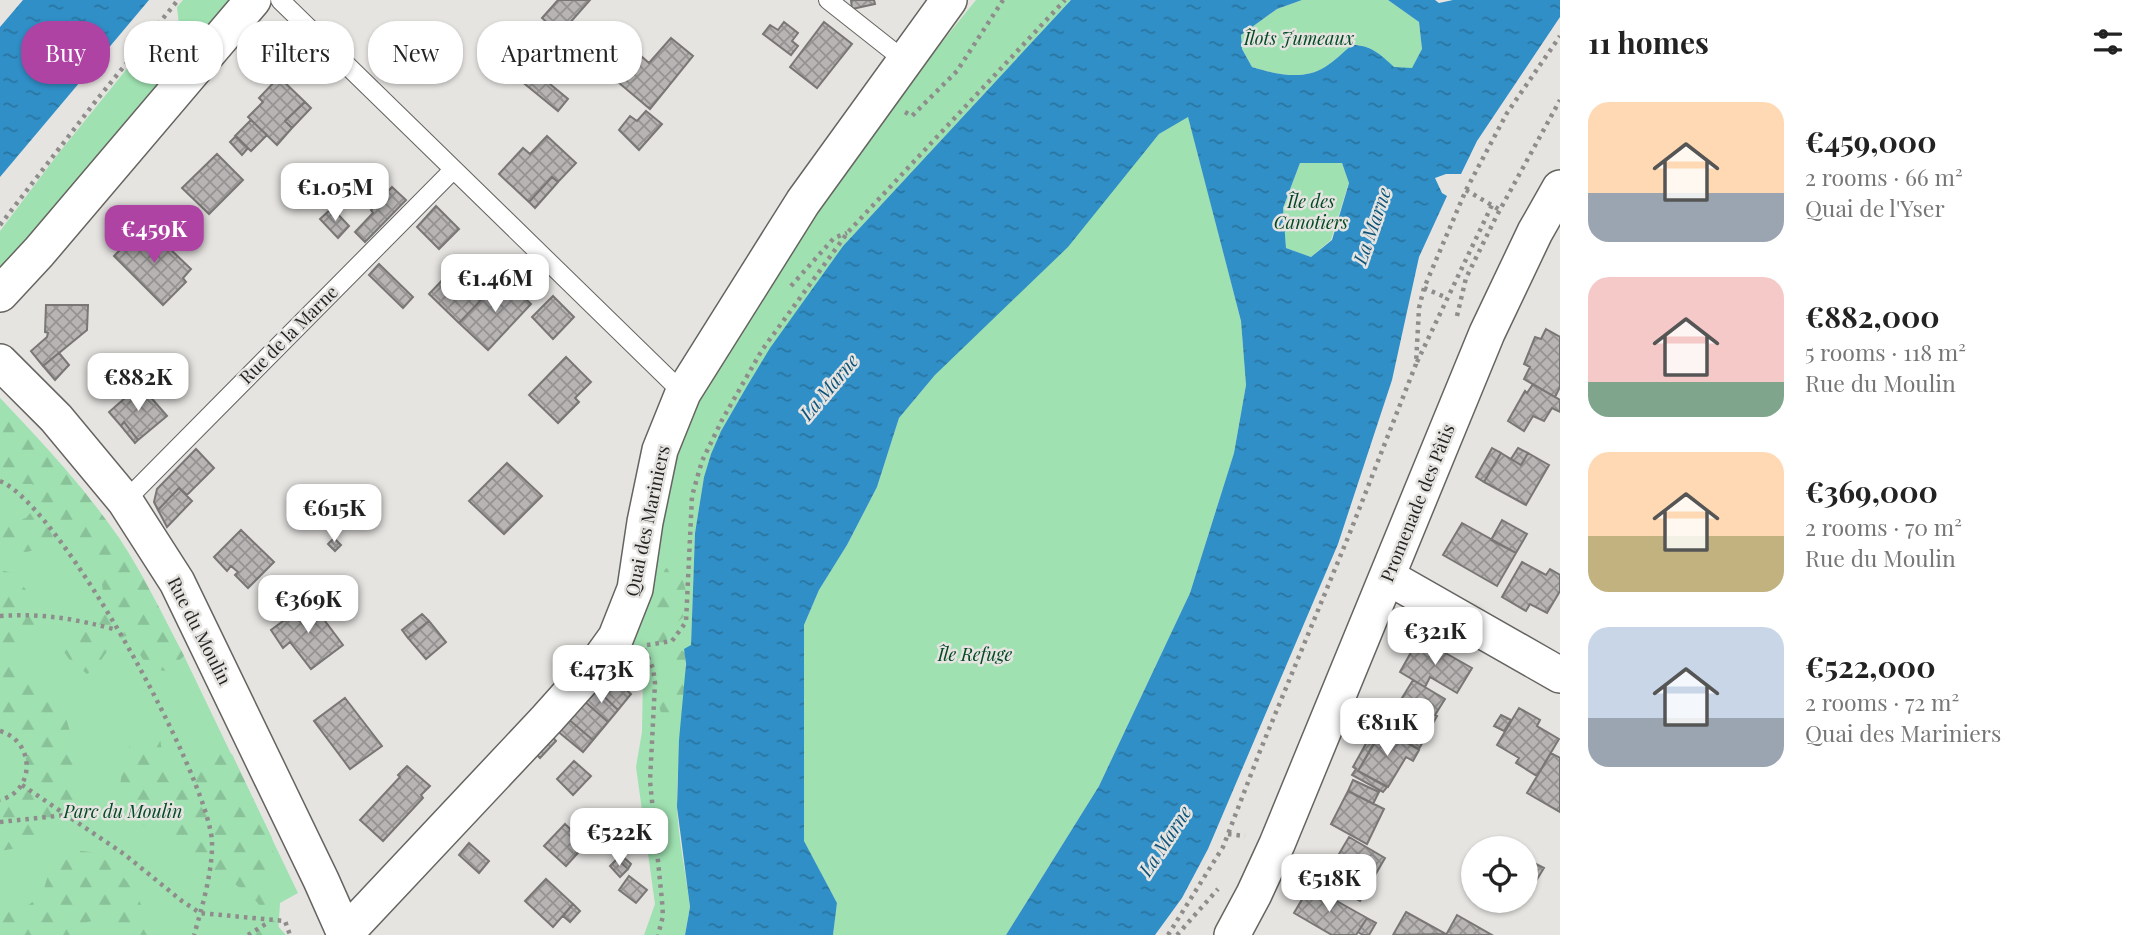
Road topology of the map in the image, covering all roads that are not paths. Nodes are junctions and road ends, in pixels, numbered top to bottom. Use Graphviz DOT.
graph roads {
  1 [pos="253,0"];
  2 [pos="280,0"];
  3 [pos="828,0"];
  4 [pos="949,0"];
  5 [pos="904,60"];
  6 [pos="453,170"];
  7 [pos="1560,188"];
  8 [pos="1548,239"];
  9 [pos="0,294"];
  10 [pos="0,362"];
  11 [pos="683,394"];
  12 [pos="125,501"];
  13 [pos="1388,577"];
  14 [pos="1560,675"];
  15 [pos="1236,934"];
  16 [pos="345,935"];
  1 -- 9 [label="street"];
  2 -- 6 [label="lane"];
  3 -- 5 [label="lane"];
  4 -- 5 [label="street, Quai des Mariniers"];
  5 -- 11 [label="street, Quai des Mariniers"];
  6 -- 11 [label="lane"];
  6 -- 12 [label="lane, Rue de la Marne"];
  7 -- 8 [label="street, Promenade des Pâtis"];
  8 -- 13 [label="street, Promenade des Pâtis"];
  10 -- 12 [label="street, Rue du Moulin"];
  11 -- 16 [label="street, Quai des Mariniers"];
  12 -- 16 [label="street, Rue du Moulin"];
  13 -- 14 [label="street"];
  13 -- 15 [label="street, Promenade des Pâtis"];
}
